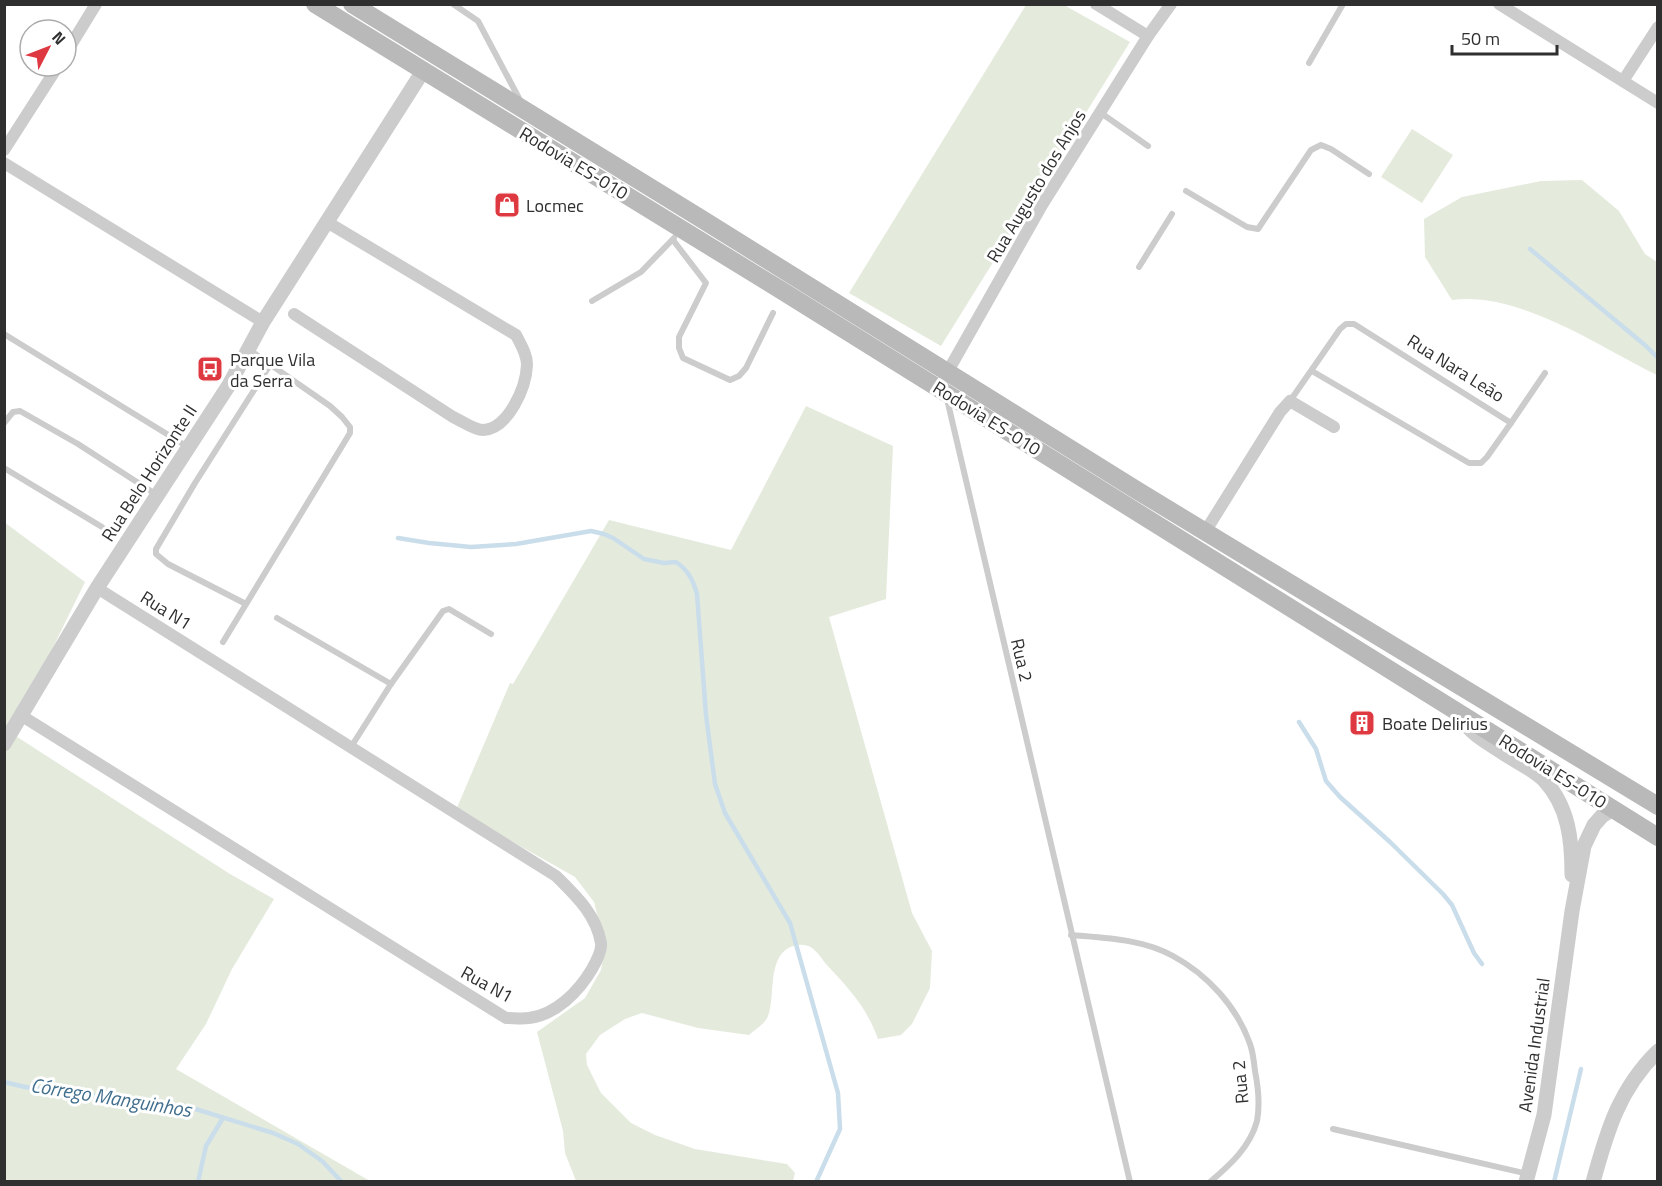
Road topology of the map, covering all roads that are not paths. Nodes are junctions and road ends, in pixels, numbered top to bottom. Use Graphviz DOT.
graph roads {
  1 [pos="96,4"];
  2 [pos="315,4"];
  3 [pos="453,4"];
  4 [pos="1096,4"];
  5 [pos="1171,4"];
  6 [pos="1343,4"];
  7 [pos="1499,4"];
  8 [pos="353,5"];
  9 [pos="1658,27"];
  10 [pos="78,33"];
  11 [pos="1148,36"];
  12 [pos="1309,63"];
  13 [pos="423,71"];
  14 [pos="49,78"];
  15 [pos="1623,81"];
  16 [pos="1658,103"];
  17 [pos="525,110"];
  18 [pos="1101,112"];
  19 [pos="1148,146"];
  20 [pos="4,150"];
  21 [pos="4,163"];
  22 [pos="1369,174"];
  23 [pos="1186,191"];
  24 [pos="1172,214"];
  25 [pos="327,222"];
  26 [pos="676,234"];
  27 [pos="1139,267"];
  28 [pos="592,301"];
  29 [pos="772,313"];
  30 [pos="294,314"];
  31 [pos="262,322"];
  32 [pos="4,334"];
  33 [pos="248,349"];
  34 [pos="270,365"];
  35 [pos="1312,371"];
  36 [pos="947,373"];
  37 [pos="1545,373"];
  38 [pos="945,392"];
  39 [pos="1290,401"];
  40 [pos="4,423"];
  41 [pos="1511,423"];
  42 [pos="1334,428"];
  43 [pos="188,448"];
  44 [pos="4,468"];
  45 [pos="158,495"];
  46 [pos="102,527"];
  47 [pos="1205,532"];
  48 [pos="97,588"];
  49 [pos="246,604"];
  50 [pos="277,618"];
  51 [pos="491,634"];
  52 [pos="223,642"];
  53 [pos="391,684"];
  54 [pos="1452,707"];
  55 [pos="22,716"];
  56 [pos="4,744"];
  57 [pos="351,747"];
  58 [pos="1657,806"];
  59 [pos="1613,809"];
  60 [pos="1658,837"];
  61 [pos="1572,911"];
  62 [pos="1071,934"];
  63 [pos="1658,1051"];
  64 [pos="1333,1129"];
  65 [pos="1527,1178"];
  66 [pos="1130,1182"];
  67 [pos="1210,1182"];
  68 [pos="1593,1182"];
  1 -- 10 [label="street"];
  2 -- 13 [label="main road, Rodovia ES-010"];
  3 -- 17 [label="lane"];
  4 -- 11 [label="street"];
  5 -- 11 [label="street, Rua Augusto dos Anjos"];
  6 -- 12 [label="lane"];
  7 -- 15 [label="street"];
  8 -- 17 [label="main road, Rodovia ES-010"];
  9 -- 15 [label="street"];
  11 -- 18 [label="street, Rua Augusto dos Anjos"];
  13 -- 25 [label="street, Rua Belo Horizonte II"];
  13 -- 26 [label="main road, Rodovia ES-010"];
  14 -- 20 [label="street"];
  15 -- 16 [label="street"];
  17 -- 36 [label="main road, Rodovia ES-010"];
  18 -- 19 [label="lane"];
  18 -- 36 [label="street, Rua Augusto dos Anjos"];
  21 -- 31 [label="street"];
  22 -- 23 [label="lane"];
  24 -- 27 [label="lane"];
  25 -- 30 [label="street"];
  25 -- 31 [label="street, Rua Belo Horizonte II"];
  26 -- 28 [label="lane"];
  26 -- 29 [label="lane"];
  26 -- 38 [label="main road, Rodovia ES-010"];
  31 -- 33 [label="street, Rua Belo Horizonte II"];
  32 -- 43 [label="lane"];
  33 -- 34 [label="lane"];
  33 -- 43 [label="street, Rua Belo Horizonte II"];
  34 -- 49 [label="lane"];
  34 -- 49 [label="lane"];
  35 -- 39 [label="lane, Rua Nara Leão"];
  35 -- 41 [label="lane, Rua Nara Leão"];
  35 -- 41 [label="lane, Rua Nara Leão"];
  36 -- 38 [label="street, Rua Augusto dos Anjos"];
  36 -- 47 [label="main road, Rodovia ES-010"];
  37 -- 41 [label="lane"];
  38 -- 54 [label="main road, Rodovia ES-010"];
  38 -- 62 [label="lane, Rua 2"];
  39 -- 42 [label="street"];
  39 -- 47 [label="street, Rua Nara Leão"];
  40 -- 45 [label="lane"];
  43 -- 45 [label="street, Rua Belo Horizonte II"];
  44 -- 46 [label="lane"];
  45 -- 48 [label="street, Rua Belo Horizonte II"];
  47 -- 58 [label="main road, Rodovia ES-010"];
  48 -- 55 [label="street, Rua Belo Horizonte II"];
  48 -- 57 [label="street, Rua N1"];
  49 -- 52 [label="lane"];
  50 -- 53 [label="lane"];
  51 -- 53 [label="lane"];
  53 -- 57 [label="lane"];
  54 -- 59 [label="main road, Rodovia ES-010"];
  54 -- 61 [label="street, Avenida Industrial"];
  55 -- 56 [label="street, Rua Belo Horizonte II"];
  55 -- 57 [label="street, Rua N1"];
  58 -- 59 [label="main road"];
  59 -- 60 [label="main road, Rodovia ES-010"];
  59 -- 61 [label="street, Avenida Industrial"];
  61 -- 65 [label="street, Avenida Industrial"];
  62 -- 66 [label="lane, Rua 2"];
  62 -- 67 [label="lane, Rua 2"];
  63 -- 68 [label="street"];
  64 -- 65 [label="lane"];
}
